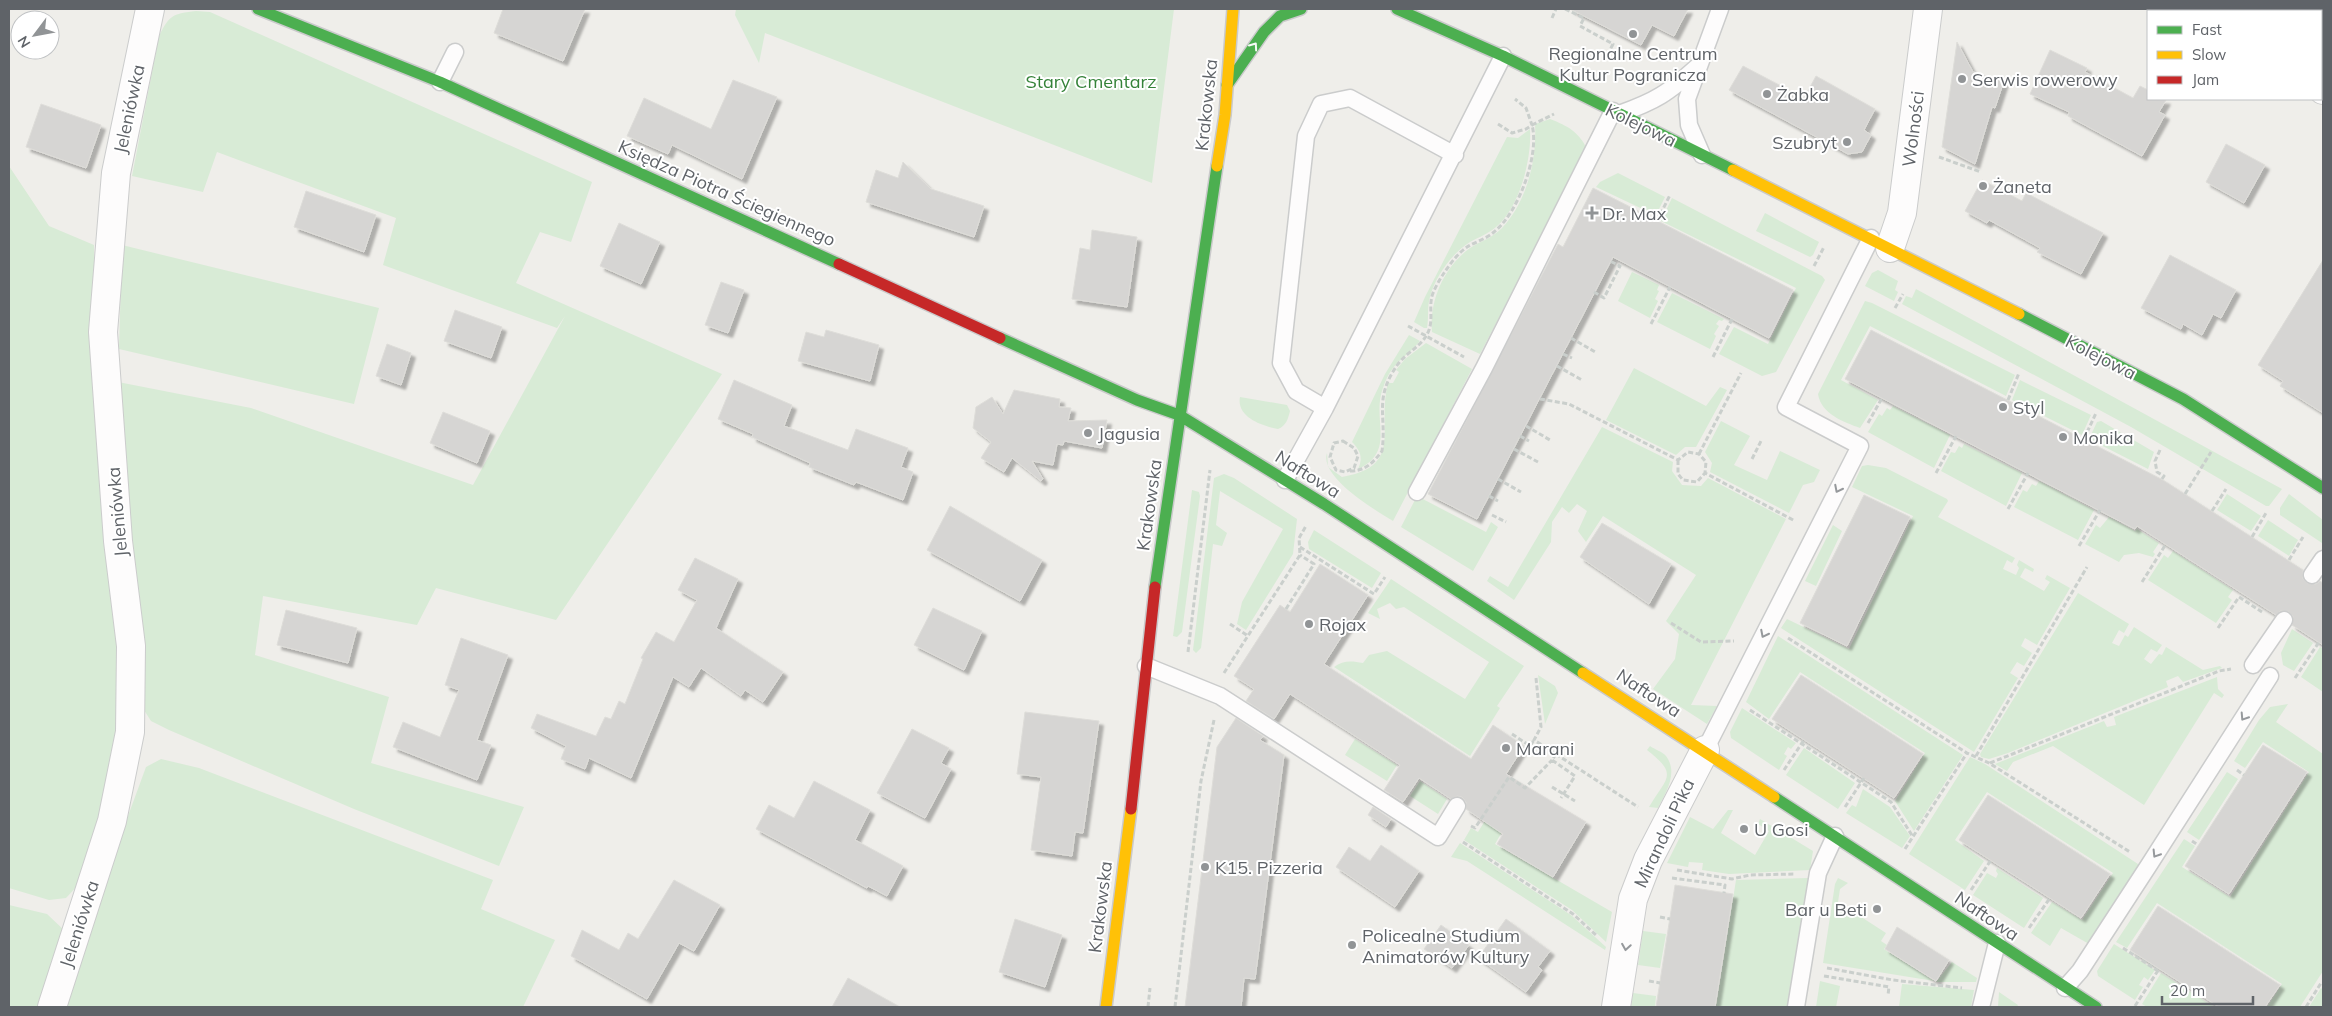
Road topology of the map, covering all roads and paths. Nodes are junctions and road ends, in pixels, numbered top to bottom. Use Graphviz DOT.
graph roads {
  1 [pos="150,9"];
  2 [pos="258,9"];
  3 [pos="1233,9"];
  4 [pos="1301,9"];
  5 [pos="1397,9"];
  6 [pos="1556,9"];
  7 [pos="1565,9"];
  8 [pos="1720,9"];
  9 [pos="1928,9"];
  10 [pos="1408,11"];
  11 [pos="1552,18"];
  12 [pos="1610,50"];
  13 [pos="455,52"];
  14 [pos="1503,56"];
  15 [pos="1699,66"];
  16 [pos="440,82"];
  17 [pos="1226,86"];
  18 [pos="1515,99"];
  19 [pos="1558,112"];
  20 [pos="1616,112"];
  21 [pos="1498,124"];
  22 [pos="1532,125"];
  23 [pos="1454,155"];
  24 [pos="1702,155"];
  25 [pos="1938,156"];
  26 [pos="1981,172"];
  27 [pos="1670,194"];
  28 [pos="1657,221"];
  29 [pos="1826,243"];
  30 [pos="1880,243"];
  31 [pos="1610,261"];
  32 [pos="1814,266"];
  33 [pos="1670,287"];
  34 [pos="1594,292"];
  35 [pos="1903,294"];
  36 [pos="1895,308"];
  37 [pos="1732,319"];
  38 [pos="1651,324"];
  39 [pos="1408,326"];
  40 [pos="1426,337"];
  41 [pos="1571,338"];
  42 [pos="1598,353"];
  43 [pos="1563,354"];
  44 [pos="1713,356"];
  45 [pos="1572,358"];
  46 [pos="1468,359"];
  47 [pos="1557,366"];
  48 [pos="2019,372"];
  49 [pos="1741,373"];
  50 [pos="1582,380"];
  51 [pos="1882,398"];
  52 [pos="1540,399"];
  53 [pos="2008,400"];
  54 [pos="1326,408"];
  55 [pos="2096,413"];
  56 [pos="1179,415"];
  57 [pos="1526,426"];
  58 [pos="1866,427"];
  59 [pos="1520,436"];
  60 [pos="1956,436"];
  61 [pos="1550,440"];
  62 [pos="2084,440"];
  63 [pos="1761,441"];
  64 [pos="1529,442"];
  65 [pos="1514,449"];
  66 [pos="2160,450"];
  67 [pos="2211,451"];
  68 [pos="1699,454"];
  69 [pos="1752,459"];
  70 [pos="1678,460"];
  71 [pos="1538,462"];
  72 [pos="1210,470"];
  73 [pos="1350,471"];
  74 [pos="1936,472"];
  75 [pos="1705,473"];
  76 [pos="2028,474"];
  77 [pos="1498,479"];
  78 [pos="2162,479"];
  79 [pos="1285,480"];
  80 [pos="2323,488"];
  81 [pos="2226,489"];
  82 [pos="1417,492"];
  83 [pos="1521,492"];
  84 [pos="2185,494"];
  85 [pos="1489,496"];
  86 [pos="1498,502"];
  87 [pos="2008,509"];
  88 [pos="2100,510"];
  89 [pos="2212,511"];
  90 [pos="2266,513"];
  91 [pos="1492,515"];
  92 [pos="1506,522"];
  93 [pos="1816,532"];
  94 [pos="2252,537"];
  95 [pos="2303,537"];
  96 [pos="1299,538"];
  97 [pos="2166,544"];
  98 [pos="2080,546"];
  99 [pos="1300,547"];
  100 [pos="1300,555"];
  101 [pos="2323,559"];
  102 [pos="2289,560"];
  103 [pos="2087,567"];
  104 [pos="1388,572"];
  105 [pos="2312,576"];
  106 [pos="2142,582"];
  107 [pos="1286,609"];
  108 [pos="2263,613"];
  109 [pos="2284,620"];
  110 [pos="1671,623"];
  111 [pos="1230,624"];
  112 [pos="2218,628"];
  113 [pos="1765,633"];
  114 [pos="1248,636"];
  115 [pos="2319,642"];
  116 [pos="1188,652"];
  117 [pos="2253,665"];
  118 [pos="1146,666"];
  119 [pos="1535,674"];
  120 [pos="2270,676"];
  121 [pos="2294,678"];
  122 [pos="1220,696"];
  123 [pos="1748,709"];
  124 [pos="1512,734"];
  125 [pos="1534,740"];
  126 [pos="1804,740"];
  127 [pos="1801,744"];
  128 [pos="1705,750"];
  129 [pos="1967,753"];
  130 [pos="1556,754"];
  131 [pos="1976,756"];
  132 [pos="1552,760"];
  133 [pos="1989,763"];
  134 [pos="1781,775"];
  135 [pos="1864,778"];
  136 [pos="1861,782"];
  137 [pos="1552,787"];
  138 [pos="1562,796"];
  139 [pos="1575,801"];
  140 [pos="1638,807"];
  141 [pos="1840,814"];
  142 [pos="1451,815"];
  143 [pos="1836,836"];
  144 [pos="1913,837"];
  145 [pos="1902,855"];
  146 [pos="1991,860"];
  147 [pos="2149,865"];
  148 [pos="1671,868"];
  149 [pos="1818,873"];
  150 [pos="1667,877"];
  151 [pos="1724,893"];
  152 [pos="1966,897"];
  153 [pos="2050,898"];
  154 [pos="2024,935"];
  155 [pos="1600,939"];
  156 [pos="1997,943"];
  157 [pos="2120,947"];
  158 [pos="1817,966"];
  159 [pos="1802,972"];
  160 [pos="2322,982"];
  161 [pos="1150,988"];
  162 [pos="2065,988"];
  163 [pos="1984,991"];
  164 [pos="1888,995"];
  165 [pos="2135,1006"];
  166 [pos="52,1007"];
  167 [pos="1106,1007"];
  168 [pos="1148,1007"];
  169 [pos="1174,1007"];
  170 [pos="1616,1007"];
  171 [pos="1796,1007"];
  172 [pos="1982,1007"];
  173 [pos="2096,1007"];
  174 [pos="2306,1007"];
  1 -- 166 [label="street, Jeleniówka"];
  2 -- 16 [label="street, Księdza Piotra Ściegiennego"];
  3 -- 17 [label="street, Krakowska"];
  17 -- 4 [label="street, one-way"];
  5 -- 10 [label="street, Kolejowa"];
  6 -- 11 [label="path"];
  7 -- 12 [label="path"];
  8 -- 15 [label="lane"];
  9 -- 30 [label="street, Wolności"];
  10 -- 14 [label="street, Kolejowa"];
  13 -- 16 [label="lane"];
  14 -- 20 [label="street, Kolejowa"];
  14 -- 23 [label="lane"];
  15 -- 20 [label="lane"];
  15 -- 24 [label="lane"];
  16 -- 56 [label="street, Księdza Piotra Ściegiennego"];
  17 -- 56 [label="street, Krakowska"];
  18 -- 22 [label="path"];
  19 -- 22 [label="path"];
  20 -- 24 [label="street, Kolejowa"];
  20 -- 82 [label="lane"];
  21 -- 22 [label="path"];
  22 -- 40 [label="path"];
  23 -- 54 [label="lane"];
  23 -- 54 [label="lane"];
  24 -- 30 [label="street, Kolejowa"];
  25 -- 26 [label="path"];
  27 -- 28 [label="path"];
  29 -- 32 [label="path"];
  30 -- 80 [label="street, Kolejowa"];
  30 -- 93 [label="lane, one-way"];
  31 -- 34 [label="path"];
  33 -- 38 [label="path"];
  35 -- 36 [label="path"];
  37 -- 44 [label="path"];
  39 -- 40 [label="path"];
  40 -- 46 [label="path"];
  40 -- 73 [label="path"];
  41 -- 42 [label="path"];
  43 -- 45 [label="path"];
  47 -- 50 [label="path"];
  48 -- 53 [label="path"];
  49 -- 68 [label="path"];
  51 -- 58 [label="path"];
  52 -- 70 [label="path"];
  54 -- 79 [label="lane"];
  55 -- 62 [label="path"];
  56 -- 79 [label="street, Naftowa"];
  56 -- 118 [label="street, Krakowska"];
  57 -- 61 [label="path"];
  59 -- 64 [label="path"];
  60 -- 74 [label="path"];
  63 -- 69 [label="path"];
  65 -- 71 [label="path"];
  66 -- 78 [label="path"];
  67 -- 84 [label="path"];
  68 -- 70 [label="path"];
  68 -- 75 [label="path"];
  70 -- 75 [label="path"];
  72 -- 116 [label="path"];
  73 -- 73 [label="path"];
  75 -- 93 [label="path"];
  76 -- 87 [label="path"];
  77 -- 83 [label="path"];
  79 -- 128 [label="street, Naftowa"];
  81 -- 89 [label="path"];
  85 -- 86 [label="path"];
  88 -- 98 [label="path"];
  90 -- 94 [label="path"];
  91 -- 92 [label="path"];
  93 -- 113 [label="lane"];
  95 -- 102 [label="path"];
  96 -- 99 [label="path"];
  97 -- 106 [label="path"];
  99 -- 100 [label="path"];
  99 -- 104 [label="path"];
  100 -- 107 [label="path"];
  100 -- 114 [label="path"];
  101 -- 105 [label="lane"];
  103 -- 131 [label="path"];
  108 -- 112 [label="path"];
  109 -- 117 [label="lane"];
  110 -- 113 [label="path"];
  111 -- 114 [label="path"];
  113 -- 128 [label="lane, one-way"];
  113 -- 129 [label="path"];
  114 -- 122 [label="path"];
  115 -- 121 [label="path"];
  117 -- 133 [label="path"];
  118 -- 122 [label="lane"];
  118 -- 167 [label="street, Krakowska"];
  119 -- 125 [label="path"];
  120 -- 147 [label="lane, one-way"];
  122 -- 142 [label="lane"];
  122 -- 169 [label="path"];
  123 -- 127 [label="path"];
  124 -- 125 [label="path"];
  125 -- 130 [label="path"];
  126 -- 127 [label="path"];
  127 -- 134 [label="path"];
  127 -- 136 [label="path"];
  128 -- 143 [label="street, Naftowa"];
  128 -- 170 [label="street, Mirandoli Pika, one-way"];
  129 -- 131 [label="path"];
  129 -- 144 [label="path"];
  130 -- 132 [label="path"];
  130 -- 140 [label="path"];
  131 -- 133 [label="path"];
  132 -- 138 [label="path"];
  132 -- 142 [label="path"];
  133 -- 147 [label="path"];
  135 -- 136 [label="path"];
  136 -- 141 [label="path"];
  136 -- 144 [label="path"];
  137 -- 138 [label="path"];
  138 -- 139 [label="path"];
  142 -- 155 [label="path"];
  143 -- 149 [label="lane"];
  143 -- 156 [label="street, Naftowa"];
  144 -- 145 [label="path"];
  146 -- 152 [label="path"];
  147 -- 162 [label="lane"];
  148 -- 149 [label="path"];
  149 -- 159 [label="lane"];
  150 -- 151 [label="path"];
  153 -- 154 [label="path"];
  156 -- 162 [label="street, Naftowa"];
  156 -- 163 [label="lane"];
  157 -- 165 [label="path"];
  158 -- 163 [label="path"];
  159 -- 164 [label="path"];
  159 -- 171 [label="lane"];
  160 -- 174 [label="path"];
  161 -- 168 [label="path"];
  162 -- 173 [label="street, Naftowa"];
  163 -- 172 [label="lane"];
}
